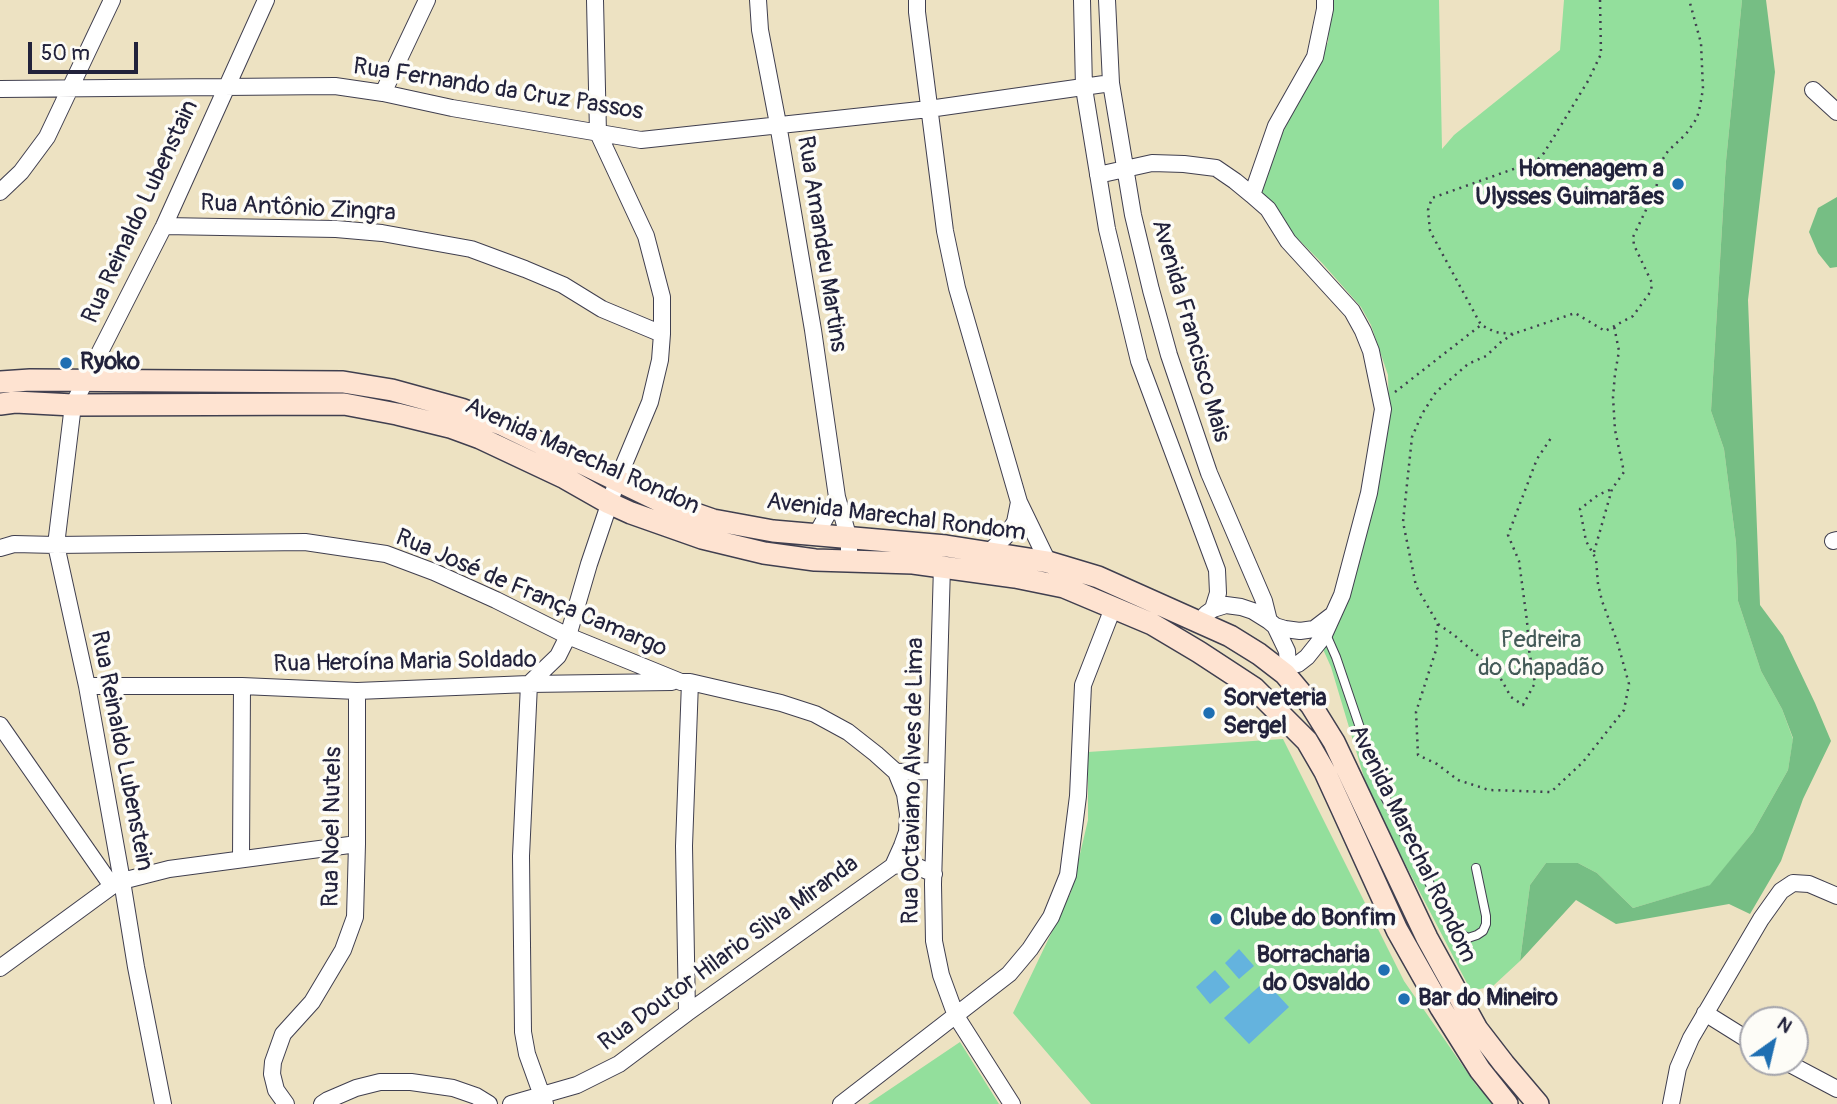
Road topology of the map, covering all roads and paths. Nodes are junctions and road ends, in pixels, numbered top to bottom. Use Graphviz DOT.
graph roads {
  1 [pos="112,0"];
  2 [pos="266,0"];
  3 [pos="427,0"];
  4 [pos="595,0"];
  5 [pos="758,0"];
  6 [pos="917,0"];
  7 [pos="1082,0"];
  8 [pos="1107,0"];
  9 [pos="1325,0"];
  10 [pos="1600,0"];
  11 [pos="1687,0"];
  12 [pos="1111,83"];
  13 [pos="226,86"];
  14 [pos="1084,88"];
  15 [pos="0,89"];
  16 [pos="71,90"];
  17 [pos="1812,90"];
  18 [pos="383,93"];
  19 [pos="929,109"];
  20 [pos="1837,112"];
  21 [pos="778,124"];
  22 [pos="598,133"];
  23 [pos="1126,167"];
  24 [pos="1098,175"];
  25 [pos="0,192"];
  26 [pos="1251,195"];
  27 [pos="164,226"];
  28 [pos="1481,325"];
  29 [pos="1615,326"];
  30 [pos="662,334"];
  31 [pos="1513,334"];
  32 [pos="85,381"];
  33 [pos="0,382"];
  34 [pos="1382,401"];
  35 [pos="0,404"];
  36 [pos="73,405"];
  37 [pos="1552,438"];
  38 [pos="617,481"];
  39 [pos="1612,489"];
  40 [pos="837,497"];
  41 [pos="1018,502"];
  42 [pos="609,503"];
  43 [pos="817,536"];
  44 [pos="849,539"];
  45 [pos="57,545"];
  46 [pos="0,548"];
  47 [pos="988,553"];
  48 [pos="1593,554"];
  49 [pos="849,561"];
  50 [pos="1048,562"];
  51 [pos="942,566"];
  52 [pos="1113,608"];
  53 [pos="1335,611"];
  54 [pos="1207,616"];
  55 [pos="1272,623"];
  56 [pos="1438,624"];
  57 [pos="1325,632"];
  58 [pos="568,636"];
  59 [pos="1199,652"];
  60 [pos="1287,670"];
  61 [pos="685,682"];
  62 [pos="529,684"];
  63 [pos="87,686"];
  64 [pos="242,686"];
  65 [pos="1254,688"];
  66 [pos="357,691"];
  67 [pos="0,725"];
  68 [pos="936,771"];
  69 [pos="896,772"];
  70 [pos="357,844"];
  71 [pos="241,858"];
  72 [pos="893,866"];
  73 [pos="1476,868"];
  74 [pos="934,874"];
  75 [pos="117,883"];
  76 [pos="1837,896"];
  77 [pos="0,968"];
  78 [pos="687,1013"];
  79 [pos="1705,1013"];
  80 [pos="956,1016"];
  81 [pos="1739,1034"];
  82 [pos="1809,1074"];
  83 [pos="1837,1089"];
  84 [pos="543,1100"];
  85 [pos="163,1104"];
  86 [pos="286,1104"];
  87 [pos="322,1104"];
  88 [pos="489,1104"];
  89 [pos="511,1104"];
  90 [pos="841,1104"];
  91 [pos="1012,1104"];
  92 [pos="1507,1104"];
  93 [pos="1538,1104"];
  94 [pos="1671,1104"];
  1 -- 16 [label="street"];
  2 -- 13 [label="street, Rua Reinaldo Lubenstain"];
  3 -- 18 [label="street"];
  4 -- 22 [label="street"];
  5 -- 21 [label="street, Rua Amandeu Martins"];
  6 -- 19 [label="street"];
  7 -- 14 [label="street, Avenida Francisco Mais"];
  8 -- 12 [label="street, Avenida Francisco Mais"];
  9 -- 26 [label="street"];
  10 -- 28 [label="path"];
  11 -- 29 [label="path"];
  12 -- 14 [label="street, Rua Fernando da Cruz Passos"];
  12 -- 23 [label="street, Avenida Francisco Mais"];
  13 -- 16 [label="street, Rua Fernando da Cruz Passos"];
  13 -- 18 [label="street, Rua Fernando da Cruz Passos"];
  13 -- 27 [label="street, Rua Reinaldo Lubenstain"];
  14 -- 19 [label="street, Rua Fernando da Cruz Passos"];
  14 -- 24 [label="street, Avenida Francisco Mais"];
  15 -- 16 [label="street, Rua Fernando da Cruz Passos"];
  16 -- 25 [label="street"];
  17 -- 20 [label="street"];
  18 -- 22 [label="street, Rua Fernando da Cruz Passos"];
  19 -- 21 [label="street, Rua Fernando da Cruz Passos"];
  19 -- 41 [label="street"];
  21 -- 22 [label="street, Rua Fernando da Cruz Passos"];
  21 -- 40 [label="street, Rua Amandeu Martins"];
  22 -- 30 [label="street"];
  23 -- 24 [label="street"];
  23 -- 26 [label="street"];
  23 -- 55 [label="street, Avenida Francisco Mais"];
  24 -- 54 [label="street, Avenida Francisco Mais"];
  26 -- 34 [label="street"];
  27 -- 30 [label="street, Rua Antônio Zingra"];
  27 -- 32 [label="street, Rua Reinaldo Lubenstain"];
  28 -- 31 [label="path"];
  28 -- 34 [label="path"];
  29 -- 31 [label="path"];
  29 -- 39 [label="path"];
  30 -- 38 [label="street"];
  31 -- 56 [label="path"];
  32 -- 33 [label="main road, Avenida Marechal Rondom"];
  32 -- 36 [label="street, Rua Reinaldo Lubenstain"];
  32 -- 38 [label="main road, Avenida Marechal Rondom"];
  34 -- 53 [label="street"];
  35 -- 36 [label="main road, Avenida Marechal Rondon"];
  36 -- 42 [label="main road, Avenida Marechal Rondon"];
  36 -- 45 [label="street, Rua Reinaldo Lubenstein"];
  37 -- 56 [label="path"];
  38 -- 42 [label="street"];
  38 -- 43 [label="main road, Avenida Marechal Rondom"];
  39 -- 48 [label="path"];
  39 -- 48 [label="path"];
  40 -- 43 [label="street"];
  40 -- 44 [label="street, Rua Amandeu Martins"];
  41 -- 47 [label="street"];
  41 -- 50 [label="street"];
  42 -- 49 [label="main road, Avenida Marechal Rondon"];
  42 -- 58 [label="street"];
  43 -- 44 [label="main road, Avenida Marechal Rondom"];
  44 -- 47 [label="main road, Avenida Marechal Rondom"];
  44 -- 49 [label="street, Rua Amandeu Martins"];
  45 -- 46 [label="street, Rua José de França Camargo"];
  45 -- 58 [label="street, Rua José de França Camargo"];
  45 -- 63 [label="street, Rua Reinaldo Lubenstein"];
  47 -- 50 [label="main road, Avenida Marechal Rondom"];
  48 -- 56 [label="path"];
  49 -- 51 [label="main road, Avenida Marechal Rondon"];
  50 -- 54 [label="main road, Avenida Marechal Rondom"];
  51 -- 52 [label="main road, Avenida Marechal Rondon"];
  51 -- 68 [label="street, Rua Octaviano Alves de Lima"];
  52 -- 59 [label="main road, Avenida Marechal Rondon"];
  52 -- 80 [label="street"];
  53 -- 55 [label="street"];
  53 -- 57 [label="street"];
  54 -- 55 [label="street"];
  54 -- 59 [label="main road"];
  54 -- 60 [label="main road, Avenida Marechal Rondom"];
  55 -- 60 [label="street, Avenida Francisco Mais"];
  57 -- 60 [label="street"];
  57 -- 73 [label="lane"];
  58 -- 61 [label="street, Rua José de França Camargo"];
  58 -- 62 [label="street"];
  59 -- 65 [label="main road, Avenida Marechal Rondon"];
  60 -- 65 [label="main road"];
  60 -- 93 [label="main road, Avenida Marechal Rondom"];
  61 -- 62 [label="street, Rua Heroína Maria Soldado"];
  61 -- 69 [label="street, Rua José de França Camargo"];
  61 -- 78 [label="street"];
  62 -- 66 [label="street, Rua Heroína Maria Soldado"];
  62 -- 84 [label="street"];
  63 -- 64 [label="street, Rua Heroína Maria Soldado"];
  63 -- 75 [label="street, Rua Reinaldo Lubenstein"];
  64 -- 66 [label="street, Rua Heroína Maria Soldado"];
  64 -- 71 [label="street"];
  65 -- 92 [label="main road, Avenida Marechal Rondon"];
  66 -- 70 [label="street, Rua Noel Nutels"];
  67 -- 75 [label="street"];
  68 -- 69 [label="street"];
  68 -- 74 [label="street, Rua Octaviano Alves de Lima"];
  69 -- 72 [label="street"];
  70 -- 71 [label="street"];
  70 -- 86 [label="street, Rua Noel Nutels"];
  71 -- 75 [label="street"];
  72 -- 74 [label="street, Rua Doutor Hilario Silva Miranda"];
  72 -- 78 [label="street, Rua Doutor Hilario Silva Miranda"];
  74 -- 80 [label="street, Rua Octaviano Alves de Lima"];
  75 -- 77 [label="street"];
  75 -- 85 [label="street, Rua Reinaldo Lubenstein"];
  76 -- 79 [label="street"];
  78 -- 84 [label="street, Rua Doutor Hilario Silva Miranda"];
  79 -- 81 [label="street"];
  79 -- 94 [label="street"];
  80 -- 90 [label="street"];
  80 -- 91 [label="street, Rua Octaviano Alves de Lima"];
  82 -- 83 [label="street"];
  84 -- 89 [label="street, Rua Doutor Hilario Silva Miranda"];
  87 -- 88 [label="street"];
}
